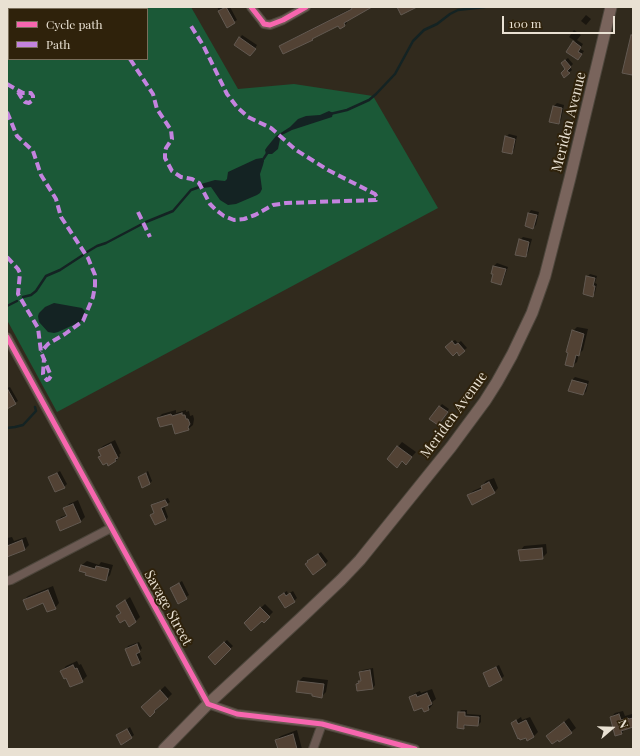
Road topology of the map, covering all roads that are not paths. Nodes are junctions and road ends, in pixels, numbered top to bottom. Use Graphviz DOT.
graph roads {
  1 [pos="251,7"];
  2 [pos="306,7"];
  3 [pos="611,7"];
  4 [pos="7,336"];
  5 [pos="111,528"];
  6 [pos="7,581"];
  7 [pos="208,704"];
  8 [pos="322,724"];
  9 [pos="164,749"];
  10 [pos="314,749"];
  11 [pos="415,749"];
  1 -- 2 [label="street"];
  3 -- 7 [label="main road, Meriden Avenue"];
  4 -- 5 [label="street, Savage Street"];
  5 -- 6 [label="street"];
  5 -- 7 [label="street, Savage Street"];
  7 -- 8 [label="street"];
  7 -- 9 [label="main road, Meriden Avenue"];
  8 -- 10 [label="street"];
  8 -- 11 [label="street"];
}
